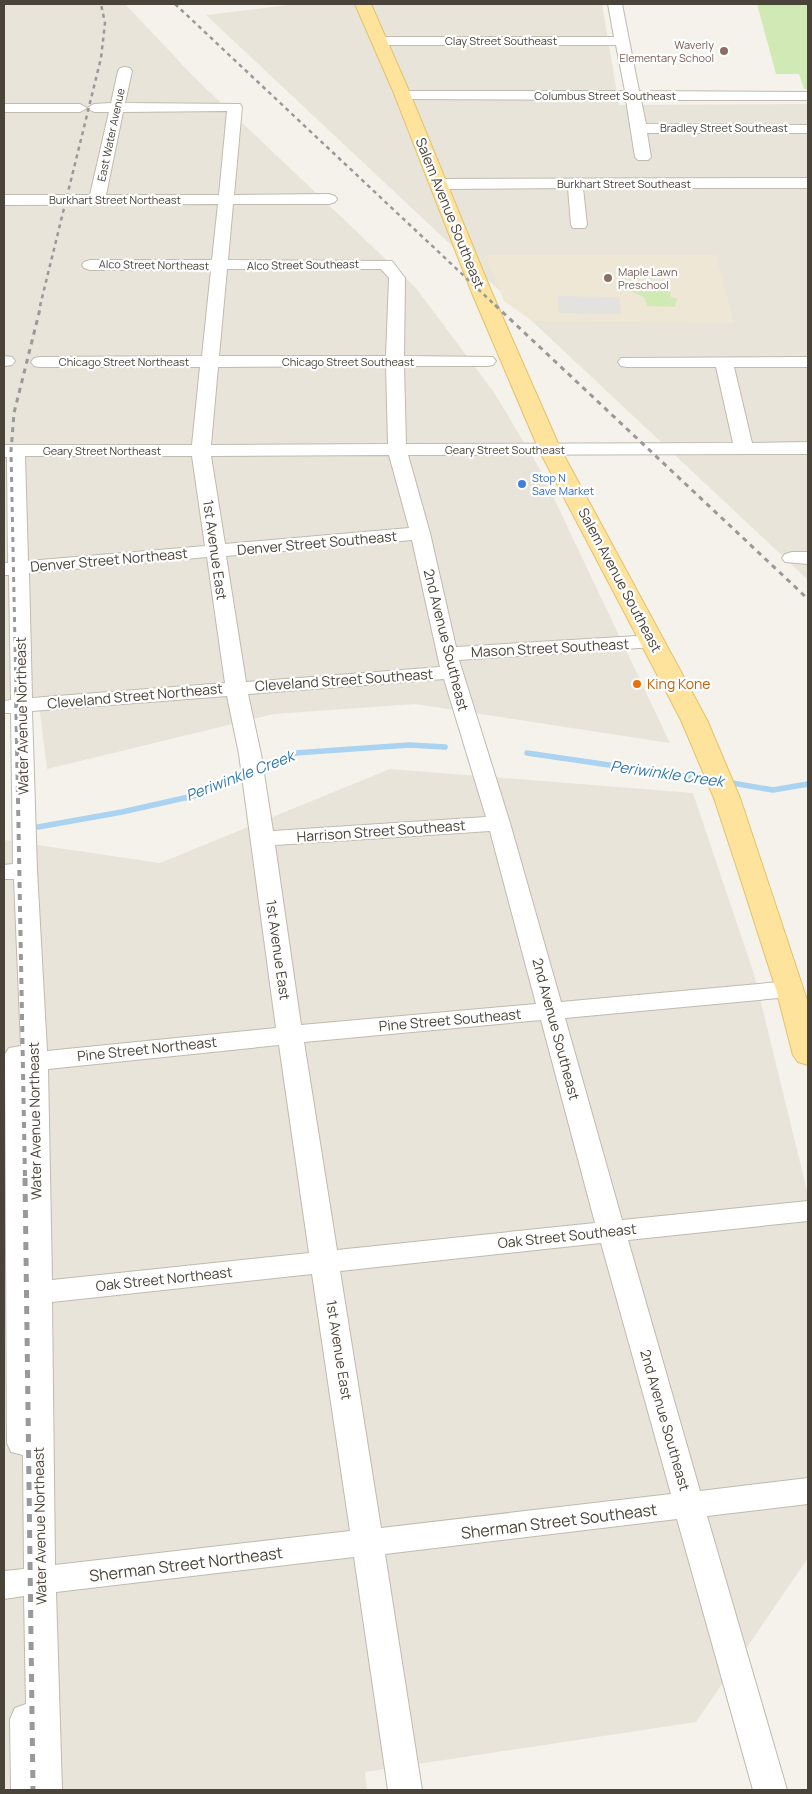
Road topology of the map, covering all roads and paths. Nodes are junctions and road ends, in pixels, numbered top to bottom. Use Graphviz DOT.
graph roads {
  1 [pos="363,4"];
  2 [pos="615,4"];
  3 [pos="379,41"];
  4 [pos="623,41"];
  5 [pos="125,71"];
  6 [pos="402,95"];
  7 [pos="632,96"];
  8 [pos="808,96"];
  9 [pos="4,108"];
  10 [pos="117,108"];
  11 [pos="640,128"];
  12 [pos="808,129"];
  13 [pos="642,157"];
  14 [pos="439,184"];
  15 [pos="808,184"];
  16 [pos="575,185"];
  17 [pos="329,199"];
  18 [pos="4,200"];
  19 [pos="97,200"];
  20 [pos="226,200"];
  21 [pos="579,225"];
  22 [pos="386,264"];
  23 [pos="90,265"];
  24 [pos="219,266"];
  25 [pos="487,361"];
  26 [pos="40,362"];
  27 [pos="209,362"];
  28 [pos="395,362"];
  29 [pos="626,362"];
  30 [pos="724,362"];
  31 [pos="808,362"];
  32 [pos="808,448"];
  33 [pos="744,449"];
  34 [pos="397,450"];
  35 [pos="550,450"];
  36 [pos="10,451"];
  37 [pos="201,451"];
  38 [pos="4,502"];
  39 [pos="420,533"];
  40 [pos="215,552"];
  41 [pos="9,568"];
  42 [pos="654,641"];
  43 [pos="450,663"];
  44 [pos="236,688"];
  45 [pos="12,706"];
  46 [pos="499,823"];
  47 [pos="262,839"];
  48 [pos="14,871"];
  49 [pos="790,989"];
  50 [pos="552,1012"];
  51 [pos="290,1035"];
  52 [pos="807,1043"];
  53 [pos="19,1062"];
  54 [pos="808,1211"];
  55 [pos="611,1231"];
  56 [pos="325,1262"];
  57 [pos="21,1295"];
  58 [pos="808,1491"];
  59 [pos="689,1506"];
  60 [pos="368,1543"];
  61 [pos="23,1583"];
  62 [pos="28,1790"];
  63 [pos="45,1790"];
  64 [pos="406,1790"];
  65 [pos="770,1790"];
  1 -- 3 [label="main road, Salem Avenue Southeast"];
  2 -- 4 [label="street"];
  3 -- 4 [label="street, Clay Street Southeast"];
  3 -- 6 [label="main road, Salem Avenue Southeast"];
  4 -- 7 [label="street"];
  5 -- 10 [label="street, East Water Avenue"];
  6 -- 7 [label="street, Columbus Street Southeast"];
  6 -- 14 [label="main road, Salem Avenue Southeast"];
  7 -- 8 [label="street, Columbus Street Southeast"];
  7 -- 11 [label="street"];
  9 -- 10 [label="street"];
  10 -- 19 [label="street, East Water Avenue"];
  10 -- 20 [label="street, 1st Avenue East"];
  11 -- 12 [label="street, Bradley Street Southeast"];
  11 -- 13 [label="street"];
  14 -- 16 [label="street, Burkhart Street Southeast"];
  14 -- 35 [label="main road, Salem Avenue Southeast"];
  15 -- 16 [label="street, Burkhart Street Southeast"];
  16 -- 21 [label="street"];
  17 -- 20 [label="street"];
  18 -- 19 [label="street, Burkhart Street Northeast"];
  19 -- 20 [label="street, Burkhart Street Northeast"];
  20 -- 24 [label="street, 1st Avenue East"];
  22 -- 24 [label="street, Alco Street Southeast"];
  22 -- 28 [label="street, 2nd Avenue Southeast"];
  23 -- 24 [label="street, Alco Street Northeast"];
  24 -- 27 [label="street, 1st Avenue East"];
  25 -- 28 [label="street, Chicago Street Southeast"];
  26 -- 27 [label="street, Chicago Street Northeast"];
  27 -- 28 [label="street, Chicago Street Southeast"];
  27 -- 37 [label="street, 1st Avenue East"];
  28 -- 34 [label="street, 2nd Avenue Southeast"];
  29 -- 30 [label="street"];
  30 -- 31 [label="street"];
  30 -- 33 [label="street"];
  32 -- 33 [label="street, Geary Street Southeast"];
  33 -- 35 [label="street, Geary Street Southeast"];
  34 -- 35 [label="street, Geary Street Southeast"];
  34 -- 37 [label="street, Geary Street Southeast"];
  34 -- 39 [label="street, 2nd Avenue Southeast"];
  35 -- 42 [label="main road, Salem Avenue Southeast"];
  36 -- 37 [label="street, Geary Street Northeast"];
  36 -- 41 [label="street, Water Avenue Northeast"];
  37 -- 40 [label="street, 1st Avenue East"];
  38 -- 41 [label="street, Water Avenue Northeast"];
  39 -- 40 [label="street, Denver Street Southeast"];
  39 -- 43 [label="street, 2nd Avenue Southeast"];
  40 -- 41 [label="street, Denver Street Northeast"];
  40 -- 44 [label="street, 1st Avenue East"];
  41 -- 45 [label="street, Water Avenue Northeast"];
  42 -- 43 [label="street, Mason Street Southeast"];
  42 -- 49 [label="main road, Salem Avenue Southeast"];
  43 -- 44 [label="street, Cleveland Street Southeast"];
  43 -- 46 [label="street, 2nd Avenue Southeast"];
  44 -- 45 [label="street, Cleveland Street Northeast"];
  44 -- 47 [label="street, 1st Avenue East"];
  45 -- 48 [label="street, Water Avenue Northeast"];
  46 -- 47 [label="street, Harrison Street Southeast"];
  46 -- 50 [label="street, 2nd Avenue Southeast"];
  47 -- 51 [label="street, 1st Avenue East"];
  48 -- 53 [label="street, Water Avenue Northeast"];
  49 -- 50 [label="street, Pine Street Southeast"];
  49 -- 52 [label="main road, Salem Avenue Southeast"];
  50 -- 51 [label="street, Pine Street Southeast"];
  50 -- 55 [label="street, 2nd Avenue Southeast"];
  51 -- 53 [label="street, Pine Street Northeast"];
  51 -- 56 [label="street, 1st Avenue East"];
  53 -- 57 [label="street, Water Avenue Northeast"];
  54 -- 55 [label="street, Oak Street Southeast"];
  55 -- 56 [label="street, Oak Street Southeast"];
  55 -- 59 [label="street, 2nd Avenue Southeast"];
  56 -- 57 [label="street, Oak Street Northeast"];
  56 -- 60 [label="street, 1st Avenue East"];
  57 -- 61 [label="street, Water Avenue Northeast"];
  58 -- 59 [label="street, Sherman Street Southeast"];
  59 -- 60 [label="street, Sherman Street Southeast"];
  59 -- 65 [label="street, 2nd Avenue Southeast"];
  60 -- 61 [label="street, Sherman Street Northeast"];
  60 -- 64 [label="street, 1st Avenue East"];
  61 -- 62 [label="street, Water Avenue Northeast"];
  61 -- 63 [label="street, Water Avenue Northeast"];
}
